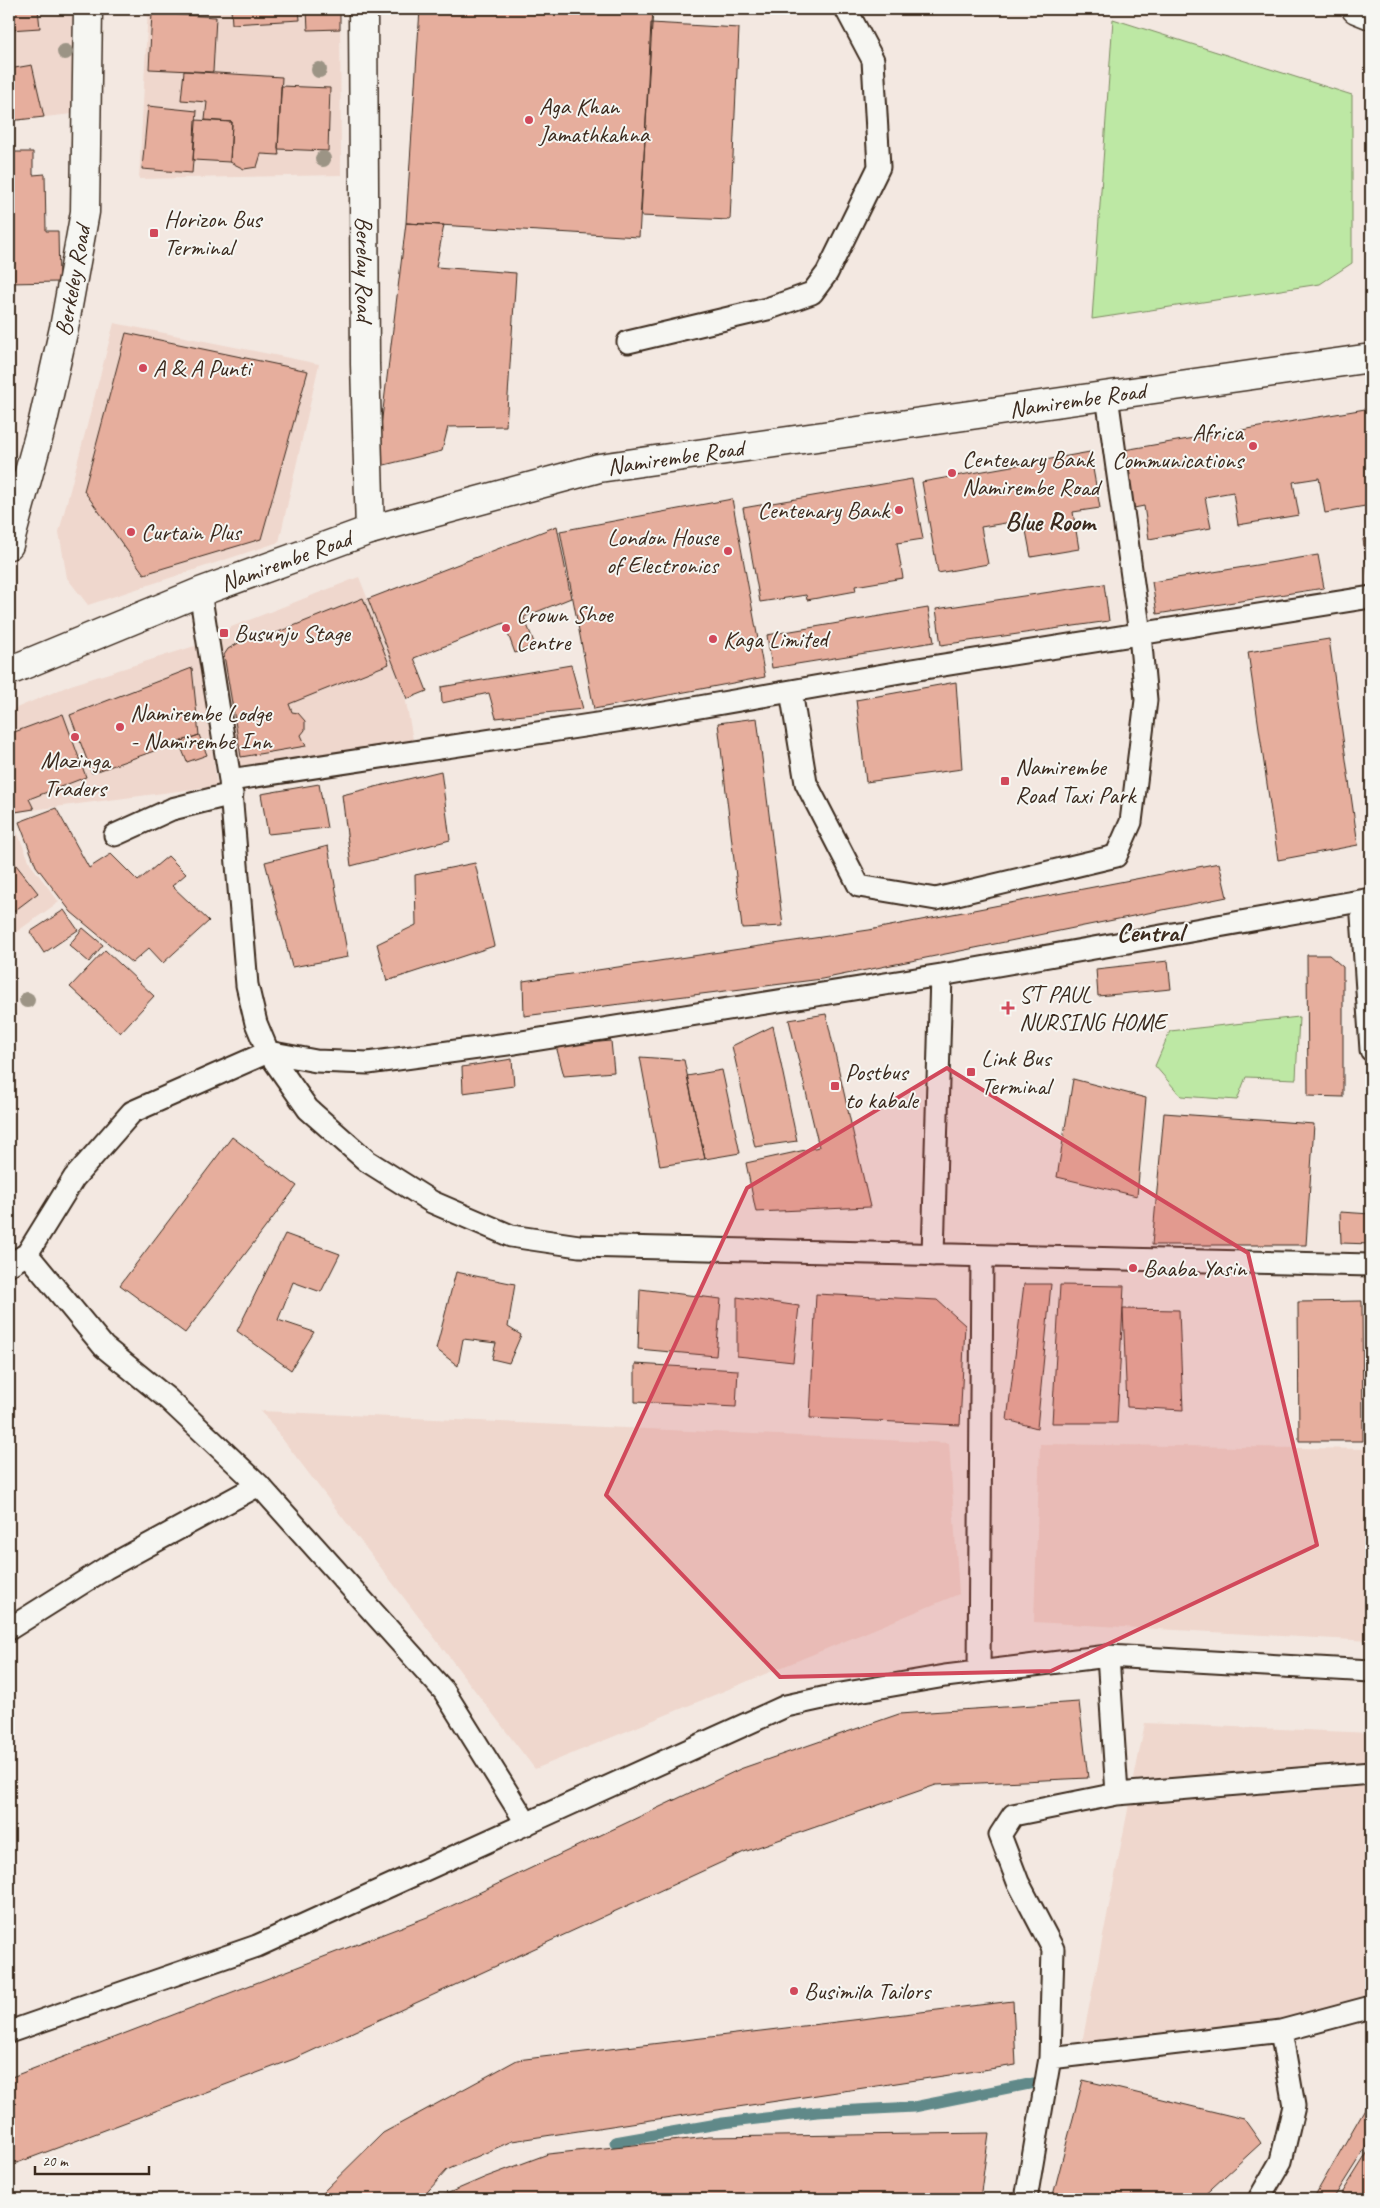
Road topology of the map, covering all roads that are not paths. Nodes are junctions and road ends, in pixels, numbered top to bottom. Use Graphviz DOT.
graph roads {
  1 [pos="88,9"];
  2 [pos="363,9"];
  3 [pos="846,9"];
  4 [pos="1356,9"];
  5 [pos="1371,15"];
  6 [pos="628,342"];
  7 [pos="1371,358"];
  8 [pos="1107,396"];
  9 [pos="370,530"];
  10 [pos="9,545"];
  11 [pos="200,592"];
  12 [pos="1371,597"];
  13 [pos="1140,634"];
  14 [pos="9,671"];
  15 [pos="791,691"];
  16 [pos="231,787"];
  17 [pos="115,836"];
  18 [pos="1366,900"];
  19 [pos="942,975"];
  20 [pos="1371,1050"];
  21 [pos="268,1052"];
  22 [pos="933,1254"];
  23 [pos="982,1256"];
  24 [pos="18,1260"];
  25 [pos="1371,1265"];
  26 [pos="259,1485"];
  27 [pos="9,1629"];
  28 [pos="1108,1656"];
  29 [pos="1371,1671"];
  30 [pos="979,1672"];
  31 [pos="1371,1773"];
  32 [pos="1117,1794"];
  33 [pos="526,1824"];
  34 [pos="1371,2007"];
  35 [pos="1281,2031"];
  36 [pos="9,2032"];
  37 [pos="1050,2058"];
  38 [pos="1026,2199"];
  39 [pos="1258,2199"];
  1 -- 10 [label="main road, Berkeley Road"];
  2 -- 9 [label="main road, Berelay Road"];
  3 -- 6 [label="lane"];
  4 -- 5 [label="main road"];
  7 -- 8 [label="main road, Namirembe Road"];
  8 -- 9 [label="main road, Namirembe Road"];
  8 -- 13 [label="lane"];
  9 -- 11 [label="main road, Namirembe Road"];
  11 -- 14 [label="main road, Namirembe Road"];
  11 -- 16 [label="lane"];
  12 -- 13 [label="lane"];
  13 -- 15 [label="lane"];
  13 -- 15 [label="lane"];
  15 -- 16 [label="lane"];
  16 -- 17 [label="lane"];
  16 -- 21 [label="lane"];
  18 -- 19 [label="lane"];
  18 -- 20 [label="lane"];
  19 -- 21 [label="lane"];
  19 -- 22 [label="lane"];
  21 -- 22 [label="lane"];
  21 -- 24 [label="lane"];
  22 -- 23 [label="lane"];
  23 -- 25 [label="lane"];
  23 -- 30 [label="lane"];
  24 -- 26 [label="lane"];
  26 -- 27 [label="lane"];
  26 -- 33 [label="lane"];
  28 -- 29 [label="lane"];
  28 -- 30 [label="lane"];
  28 -- 32 [label="lane"];
  30 -- 33 [label="lane"];
  31 -- 32 [label="lane"];
  32 -- 37 [label="lane"];
  33 -- 36 [label="lane"];
  34 -- 35 [label="lane"];
  35 -- 37 [label="lane"];
  35 -- 39 [label="lane"];
  37 -- 38 [label="lane"];
}
